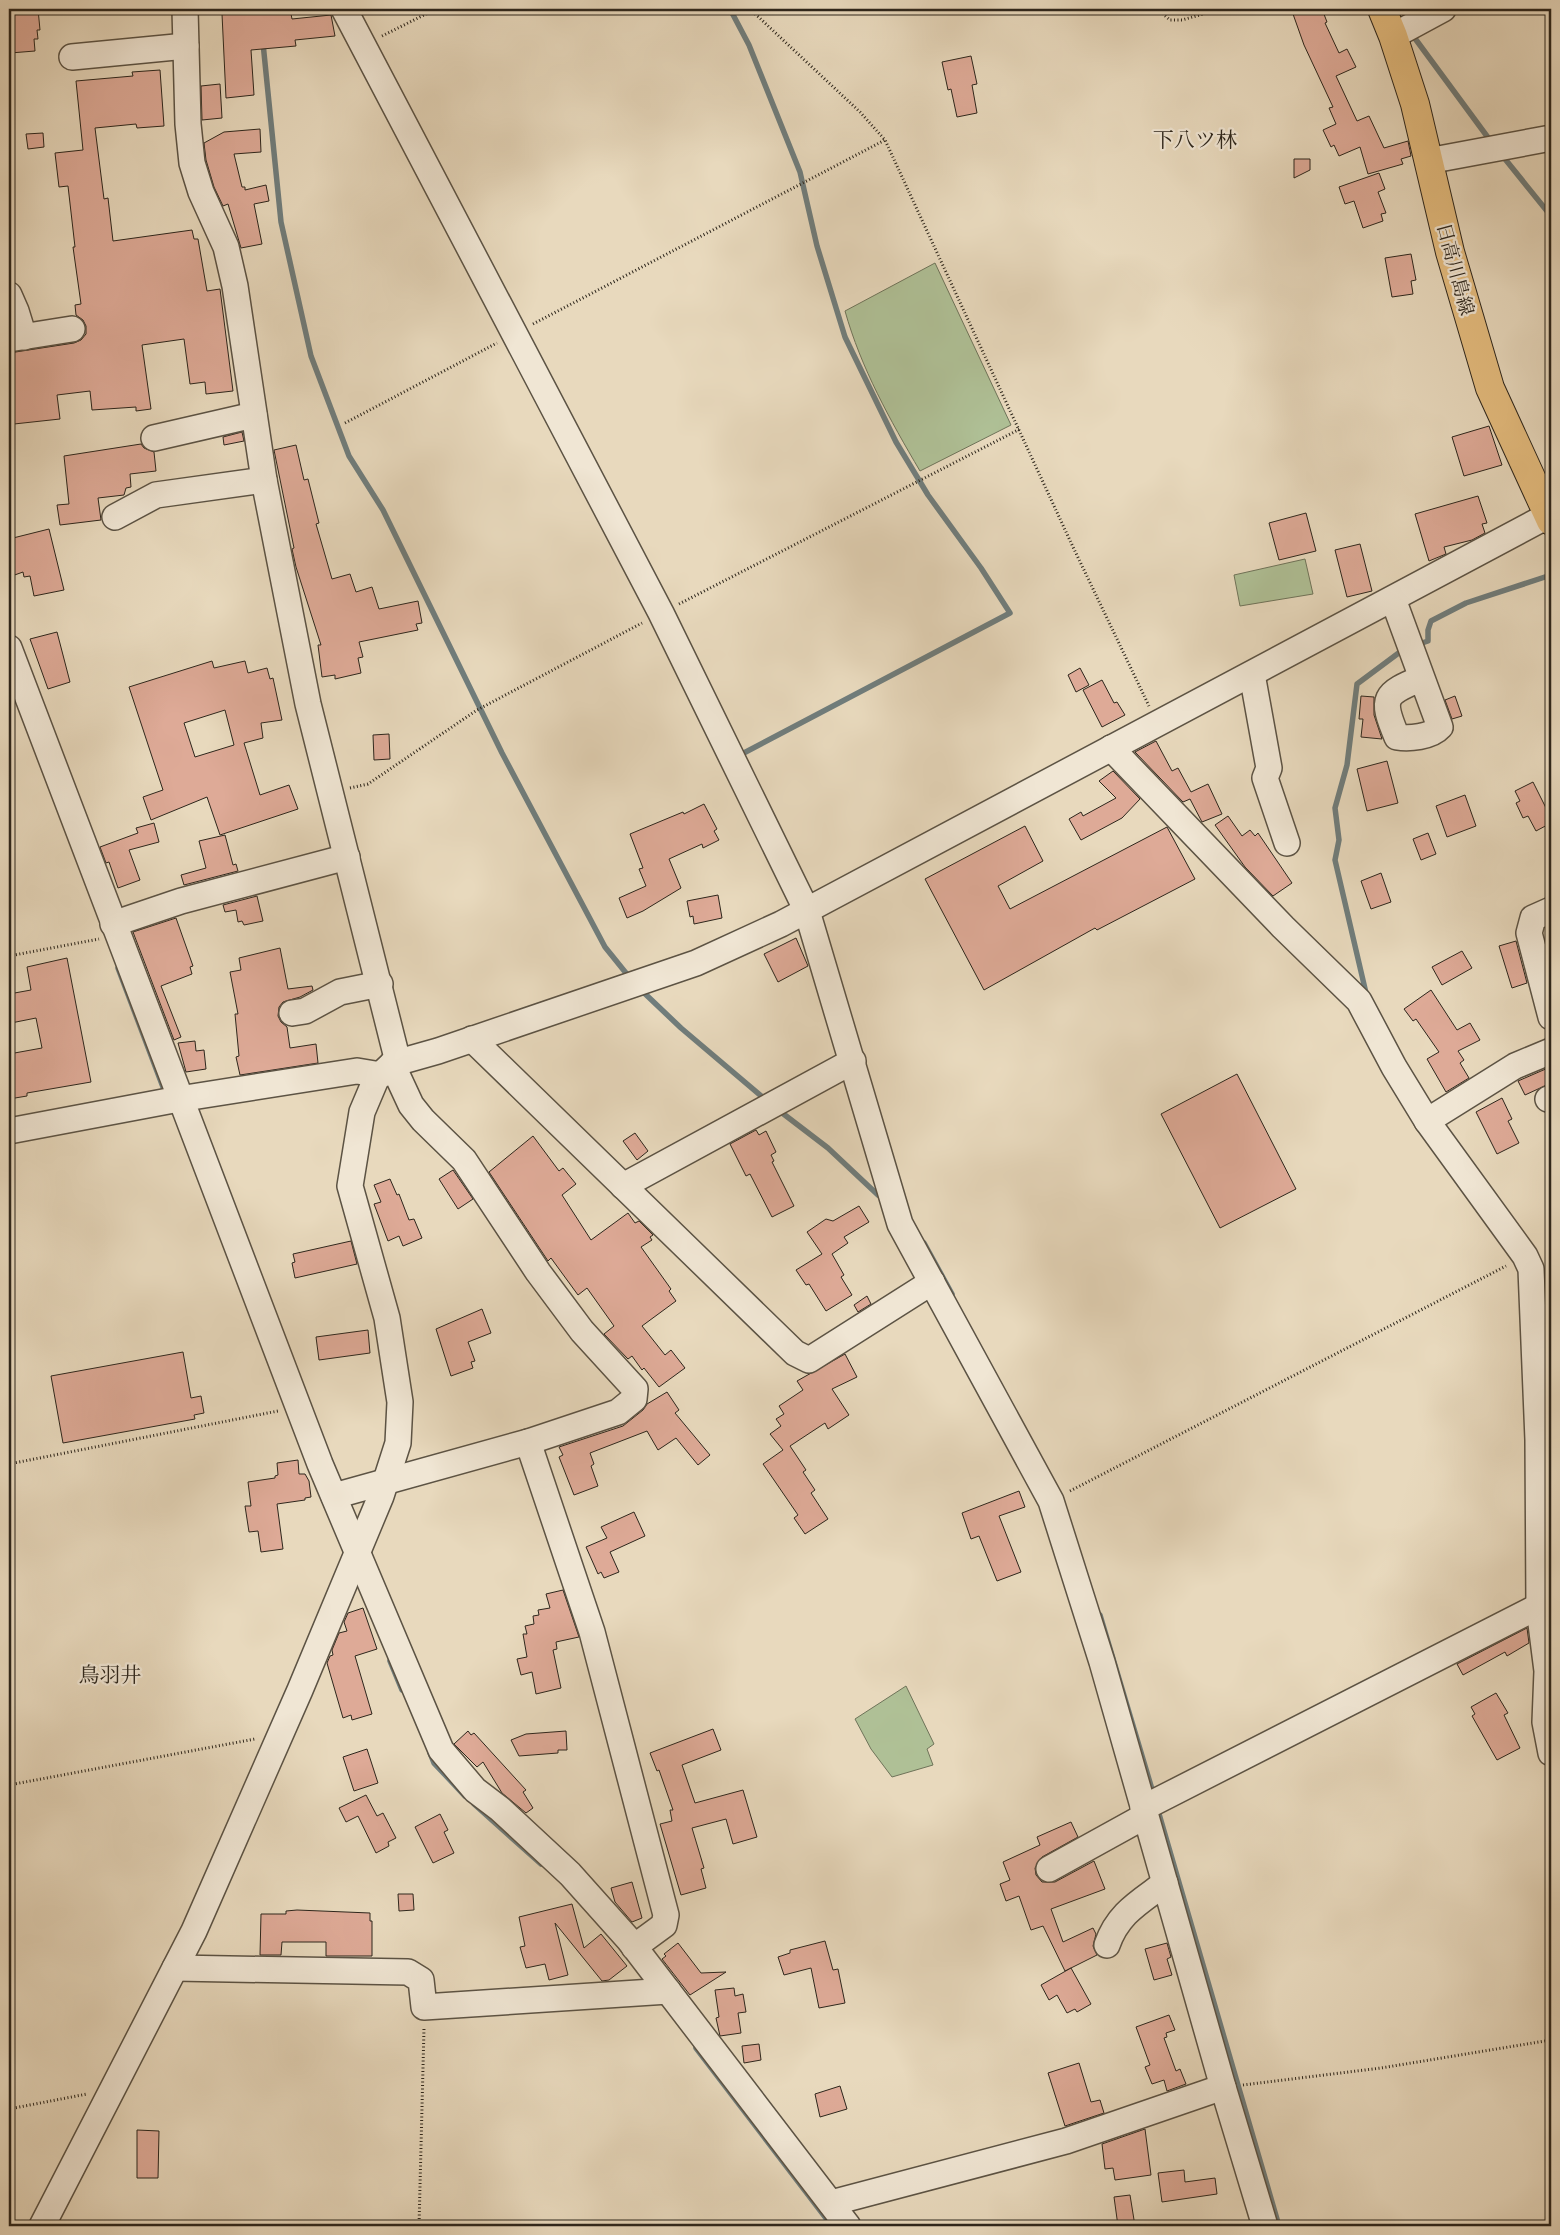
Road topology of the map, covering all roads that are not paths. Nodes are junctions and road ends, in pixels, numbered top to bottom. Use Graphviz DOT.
graph roads {
  1 [pos="185,9"];
  2 [pos="344,9"];
  3 [pos="1382,9"];
  4 [pos="1443,9"];
  5 [pos="1393,36"];
  6 [pos="186,46"];
  7 [pos="72,57"];
  8 [pos="1551,138"];
  9 [pos="1428,161"];
  10 [pos="9,295"];
  11 [pos="72,329"];
  12 [pos="16,338"];
  13 [pos="254,415"];
  14 [pos="154,438"];
  15 [pos="264,480"];
  16 [pos="115,517"];
  17 [pos="1550,517"];
  18 [pos="1392,599"];
  19 [pos="9,648"];
  20 [pos="1252,674"];
  21 [pos="1422,678"];
  22 [pos="1111,748"];
  23 [pos="1287,844"];
  24 [pos="347,857"];
  25 [pos="1551,910"];
  26 [pos="808,911"];
  27 [pos="116,929"];
  28 [pos="380,984"];
  29 [pos="292,1013"];
  30 [pos="1551,1017"];
  31 [pos="472,1039"];
  32 [pos="1551,1051"];
  33 [pos="853,1060"];
  34 [pos="390,1067"];
  35 [pos="179,1099"];
  36 [pos="1427,1121"];
  37 [pos="9,1131"];
  38 [pos="623,1186"];
  39 [pos="932,1282"];
  40 [pos="528,1442"];
  41 [pos="385,1483"];
  42 [pos="334,1496"];
  43 [pos="358,1551"];
  44 [pos="1545,1604"];
  45 [pos="1551,1753"];
  46 [pos="1144,1812"];
  47 [pos="1049,1869"];
  48 [pos="1165,1883"];
  49 [pos="1107,1945"];
  50 [pos="634,1947"];
  51 [pos="175,1968"];
  52 [pos="668,1992"];
  53 [pos="1223,2087"];
  54 [pos="831,2203"];
  55 [pos="42,2226"];
  56 [pos="848,2226"];
  57 [pos="1266,2226"];
  1 -- 6 [label="street"];
  2 -- 26 [label="street"];
  3 -- 5 [label="main road, 日高川島線"];
  4 -- 5 [label="street"];
  5 -- 9 [label="main road, 日高川島線"];
  6 -- 7 [label="street"];
  6 -- 13 [label="street"];
  8 -- 9 [label="street"];
  9 -- 17 [label="main road, 日高川島線"];
  10 -- 12 [label="street"];
  11 -- 12 [label="street"];
  13 -- 14 [label="street"];
  13 -- 15 [label="street"];
  15 -- 16 [label="street"];
  15 -- 24 [label="street"];
  17 -- 18 [label="street"];
  18 -- 20 [label="street"];
  18 -- 21 [label="street"];
  19 -- 27 [label="street"];
  20 -- 22 [label="street"];
  20 -- 23 [label="street"];
  22 -- 26 [label="street"];
  22 -- 36 [label="street"];
  24 -- 27 [label="street"];
  24 -- 28 [label="street"];
  25 -- 30 [label="street"];
  26 -- 31 [label="street"];
  26 -- 33 [label="street"];
  27 -- 35 [label="street"];
  28 -- 29 [label="street"];
  28 -- 34 [label="street"];
  31 -- 34 [label="street"];
  31 -- 38 [label="street"];
  32 -- 36 [label="street"];
  33 -- 38 [label="street"];
  33 -- 39 [label="street"];
  34 -- 35 [label="street"];
  34 -- 40 [label="street"];
  34 -- 41 [label="street"];
  35 -- 37 [label="street"];
  35 -- 42 [label="street"];
  36 -- 44 [label="street"];
  38 -- 39 [label="street"];
  39 -- 46 [label="street"];
  40 -- 41 [label="street"];
  40 -- 50 [label="street"];
  41 -- 42 [label="street"];
  41 -- 43 [label="street"];
  42 -- 43 [label="street"];
  43 -- 50 [label="street"];
  43 -- 51 [label="street"];
  44 -- 45 [label="street"];
  44 -- 46 [label="street"];
  46 -- 47 [label="street"];
  46 -- 48 [label="street"];
  48 -- 49 [label="street"];
  48 -- 53 [label="street"];
  50 -- 52 [label="street"];
  51 -- 52 [label="street"];
  51 -- 55 [label="street"];
  52 -- 54 [label="street"];
  53 -- 54 [label="street"];
  53 -- 57 [label="street"];
  54 -- 56 [label="street"];
}
